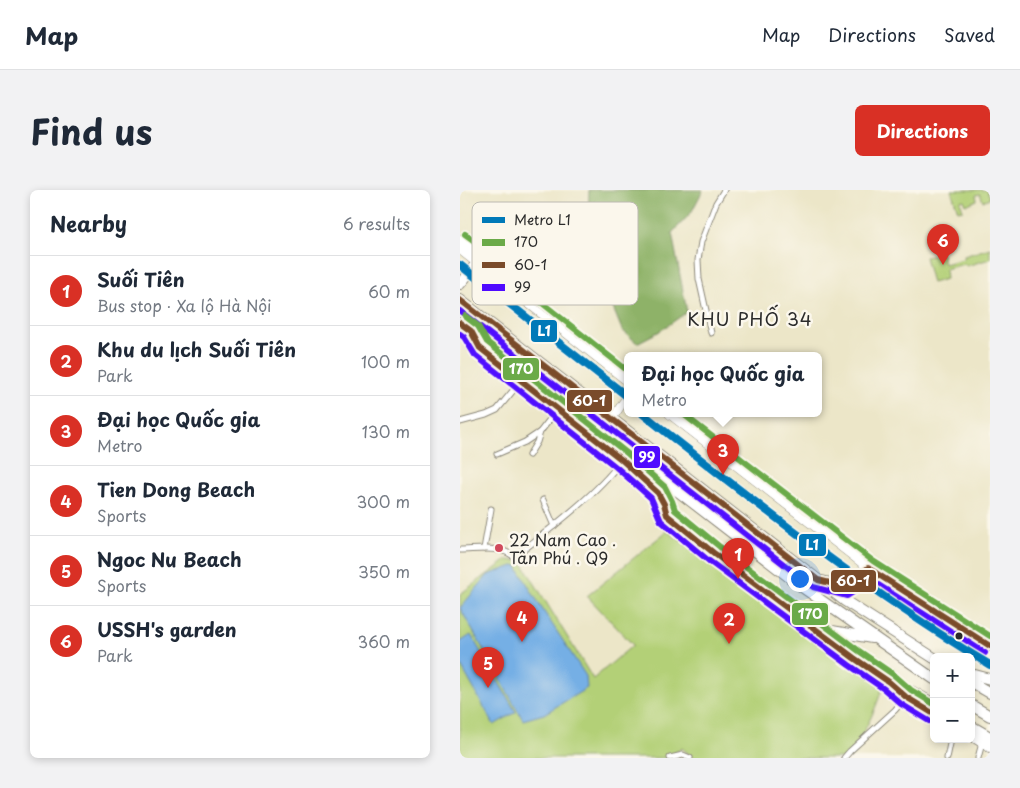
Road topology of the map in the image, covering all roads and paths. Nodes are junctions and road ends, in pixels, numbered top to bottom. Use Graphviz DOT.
graph roads {
  1 [pos="724,190"];
  2 [pos="460,241"];
  3 [pos="460,250"];
  4 [pos="472,254"];
  5 [pos="472,260"];
  6 [pos="472,270"];
  7 [pos="460,284"];
  8 [pos="460,300"];
  9 [pos="529,305"];
  10 [pos="460,323"];
  11 [pos="471,331"];
  12 [pos="460,332"];
  13 [pos="711,333"];
  14 [pos="480,348"];
  15 [pos="624,379"];
  16 [pos="522,380"];
  17 [pos="624,401"];
  18 [pos="558,409"];
  19 [pos="673,417"];
  20 [pos="612,419"];
  21 [pos="460,422"];
  22 [pos="540,432"];
  23 [pos="496,454"];
  24 [pos="529,455"];
  25 [pos="625,456"];
  26 [pos="653,472"];
  27 [pos="543,500"];
  28 [pos="490,509"];
  29 [pos="674,521"];
  30 [pos="554,526"];
  31 [pos="484,549"];
  32 [pos="460,550"];
  33 [pos="868,568"];
  34 [pos="818,580"];
  35 [pos="814,628"];
  36 [pos="874,638"];
  37 [pos="990,646"];
  38 [pos="930,655"];
  39 [pos="975,675"];
  40 [pos="930,676"];
  41 [pos="990,678"];
  42 [pos="975,684"];
  43 [pos="990,693"];
  44 [pos="909,694"];
  45 [pos="930,702"];
  46 [pos="975,707"];
  47 [pos="930,711"];
  48 [pos="990,716"];
  49 [pos="975,731"];
  50 [pos="987,742"];
  51 [pos="950,743"];
  52 [pos="670,758"];
  53 [pos="690,758"];
  54 [pos="844,758"];
  55 [pos="947,758"];
  56 [pos="978,758"];
  1 -- 13 [label="street"];
  2 -- 4 [label="highway"];
  3 -- 5 [label="main road"];
  6 -- 7 [label="highway"];
  8 -- 20 [label="highway"];
  9 -- 15 [label="main road"];
  10 -- 11 [label="highway"];
  11 -- 14 [label="highway"];
  11 -- 25 [label="highway"];
  12 -- 14 [label="highway"];
  14 -- 16 [label="highway"];
  16 -- 18 [label="highway"];
  16 -- 21 [label="street"];
  17 -- 20 [label="main road"];
  18 -- 22 [label="street"];
  18 -- 25 [label="highway"];
  19 -- 33 [label="main road"];
  20 -- 34 [label="highway"];
  22 -- 23 [label="street"];
  22 -- 24 [label="street"];
  25 -- 26 [label="highway"];
  25 -- 29 [label="highway"];
  25 -- 30 [label="street"];
  26 -- 29 [label="highway"];
  26 -- 36 [label="highway"];
  27 -- 30 [label="street"];
  28 -- 31 [label="street"];
  29 -- 35 [label="highway"];
  30 -- 31 [label="street"];
  31 -- 32 [label="street"];
  33 -- 34 [label="highway"];
  33 -- 37 [label="highway"];
  34 -- 38 [label="highway"];
  35 -- 36 [label="highway"];
  35 -- 44 [label="highway"];
  36 -- 40 [label="highway"];
  39 -- 41 [label="highway"];
  42 -- 43 [label="highway"];
  44 -- 45 [label="highway"];
  44 -- 47 [label="highway"];
  44 -- 54 [label="street"];
  46 -- 48 [label="highway"];
  49 -- 50 [label="highway"];
  50 -- 56 [label="street"];
  51 -- 55 [label="street"];
  52 -- 53 [label="street"];
}
